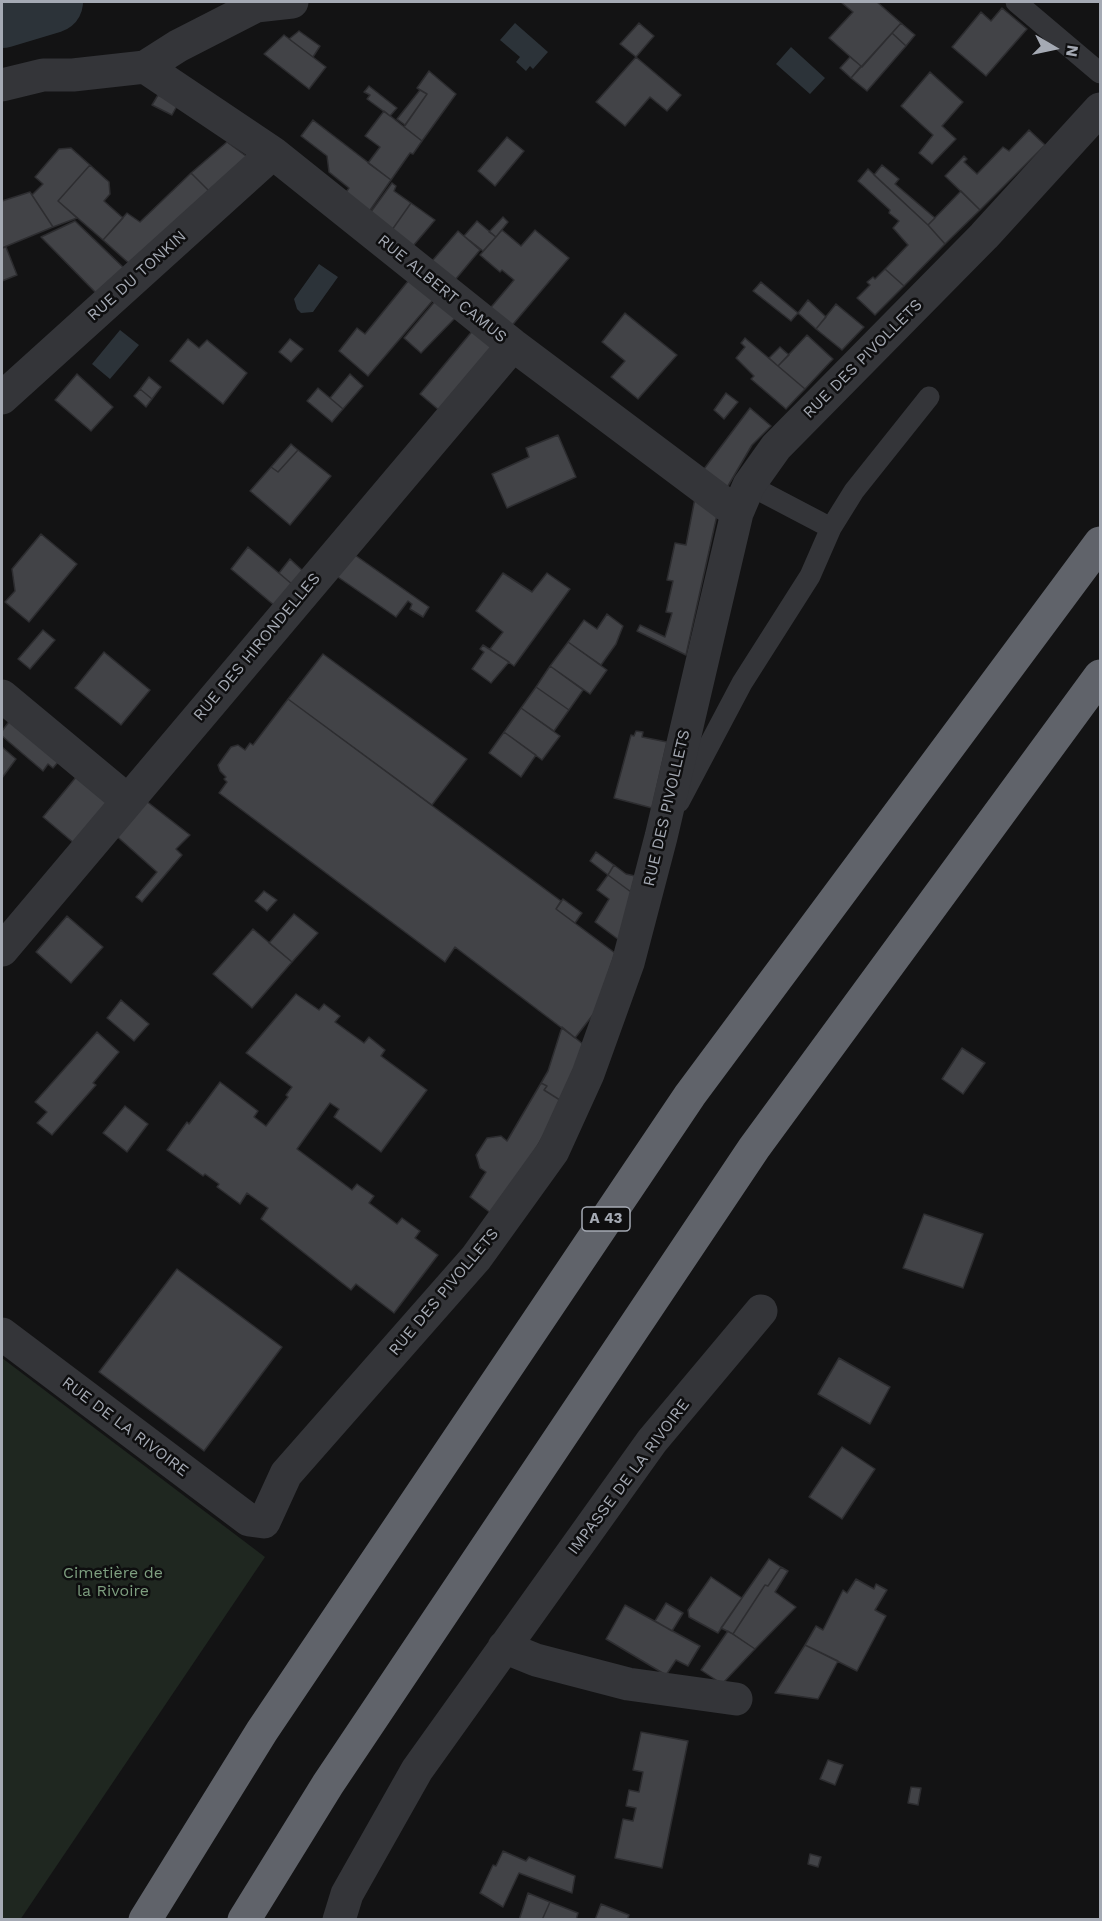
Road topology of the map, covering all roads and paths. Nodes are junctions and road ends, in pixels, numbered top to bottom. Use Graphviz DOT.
graph roads {
  1 [pos="292,2"];
  2 [pos="1016,2"];
  3 [pos="145,67"];
  4 [pos="1101,73"];
  5 [pos="2,85"];
  6 [pos="1101,109"];
  7 [pos="273,153"];
  8 [pos="513,345"];
  9 [pos="2,398"];
  10 [pos="929,398"];
  11 [pos="743,499"];
  12 [pos="831,528"];
  13 [pos="1101,543"];
  14 [pos="1101,676"];
  15 [pos="2,696"];
  16 [pos="127,800"];
  17 [pos="661,837"];
  18 [pos="2,950"];
  19 [pos="761,1311"];
  20 [pos="2,1334"];
  21 [pos="249,1520"];
  22 [pos="504,1647"];
  23 [pos="736,1699"];
  24 [pos="145,1920"];
  25 [pos="244,1920"];
  26 [pos="339,1920"];
  1 -- 3 [label="street"];
  2 -- 4 [label="lane"];
  3 -- 5 [label="street"];
  3 -- 7 [label="street, RUE ALBERT CAMUS"];
  6 -- 11 [label="street, RUE DES PIVOLLETS"];
  7 -- 8 [label="street, RUE ALBERT CAMUS"];
  7 -- 9 [label="street, RUE DU TONKIN"];
  8 -- 11 [label="street, RUE ALBERT CAMUS"];
  8 -- 16 [label="street, RUE DES HIRONDELLES"];
  10 -- 12 [label="lane"];
  11 -- 12 [label="lane"];
  11 -- 17 [label="street, RUE DES PIVOLLETS"];
  12 -- 17 [label="lane"];
  13 -- 24 [label="highway, A 43"];
  14 -- 25 [label="highway"];
  15 -- 16 [label="street"];
  16 -- 18 [label="street, RUE DES HIRONDELLES"];
  17 -- 21 [label="street, RUE DES PIVOLLETS"];
  19 -- 22 [label="street, IMPASSE DE LA RIVOIRE"];
  20 -- 21 [label="street, RUE DE LA RIVOIRE"];
  22 -- 23 [label="street"];
  22 -- 26 [label="street, IMPASSE DE LA RIVOIRE"];
}
